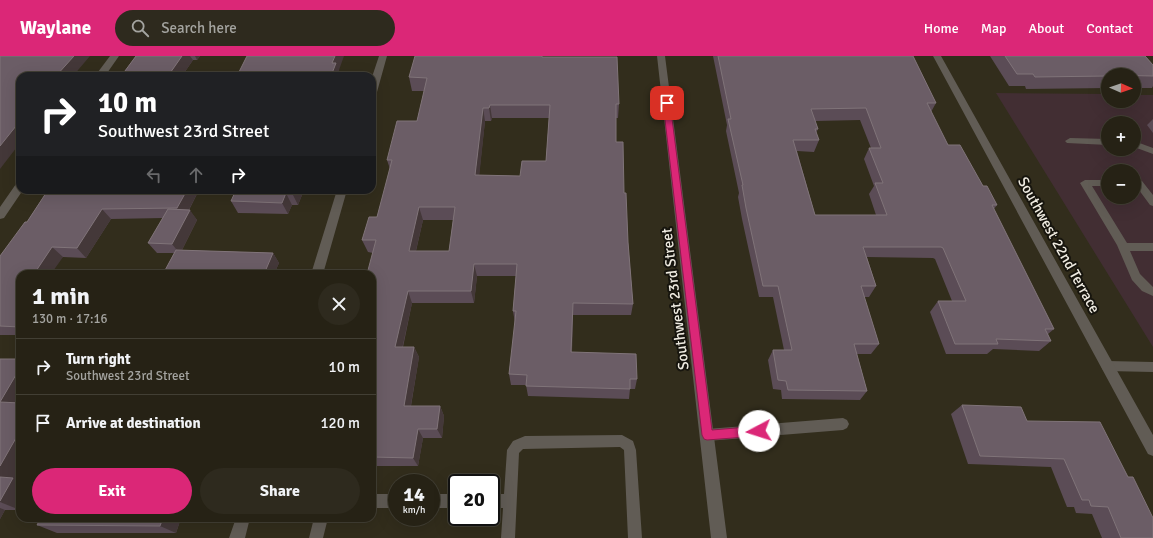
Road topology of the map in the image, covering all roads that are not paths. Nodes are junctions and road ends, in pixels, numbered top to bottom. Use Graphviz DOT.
graph roads {
  1 [pos="114,56"];
  2 [pos="383,56"];
  3 [pos="661,56"];
  4 [pos="937,56"];
  5 [pos="103,72"];
  6 [pos="376,79"];
  7 [pos="1070,142"];
  8 [pos="1101,142"];
  9 [pos="1141,145"];
  10 [pos="1153,151"];
  11 [pos="1101,183"];
  12 [pos="1141,186"];
  13 [pos="16,194"];
  14 [pos="341,194"];
  15 [pos="1153,202"];
  16 [pos="0,216"];
  17 [pos="1123,247"];
  18 [pos="1153,247"];
  19 [pos="318,270"];
  20 [pos="1153,292"];
  21 [pos="1107,366"];
  22 [pos="1153,367"];
  23 [pos="843,424"];
  24 [pos="707,435"];
  25 [pos="1153,449"];
  26 [pos="376,501"];
  27 [pos="388,501"];
  28 [pos="500,501"];
  29 [pos="510,501"];
  30 [pos="242,522"];
  31 [pos="320,522"];
  32 [pos="237,538"];
  33 [pos="316,538"];
  34 [pos="508,538"];
  35 [pos="634,538"];
  36 [pos="720,538"];
  1 -- 5 [label="street"];
  2 -- 6 [label="street"];
  3 -- 24 [label="street, Southwest 23rd Street"];
  4 -- 21 [label="street, Southwest 22nd Terrace"];
  7 -- 8 [label="lane"];
  9 -- 10 [label="lane"];
  11 -- 17 [label="lane"];
  12 -- 15 [label="lane"];
  13 -- 16 [label="street"];
  14 -- 19 [label="street"];
  17 -- 18 [label="lane"];
  17 -- 20 [label="lane"];
  21 -- 22 [label="lane"];
  21 -- 25 [label="street, Southwest 22nd Terrace"];
  23 -- 24 [label="lane"];
  24 -- 36 [label="street, Southwest 23rd Street"];
  26 -- 27 [label="lane"];
  28 -- 29 [label="lane"];
  29 -- 34 [label="lane"];
  29 -- 35 [label="lane"];
  30 -- 32 [label="street"];
  31 -- 33 [label="lane"];
}
